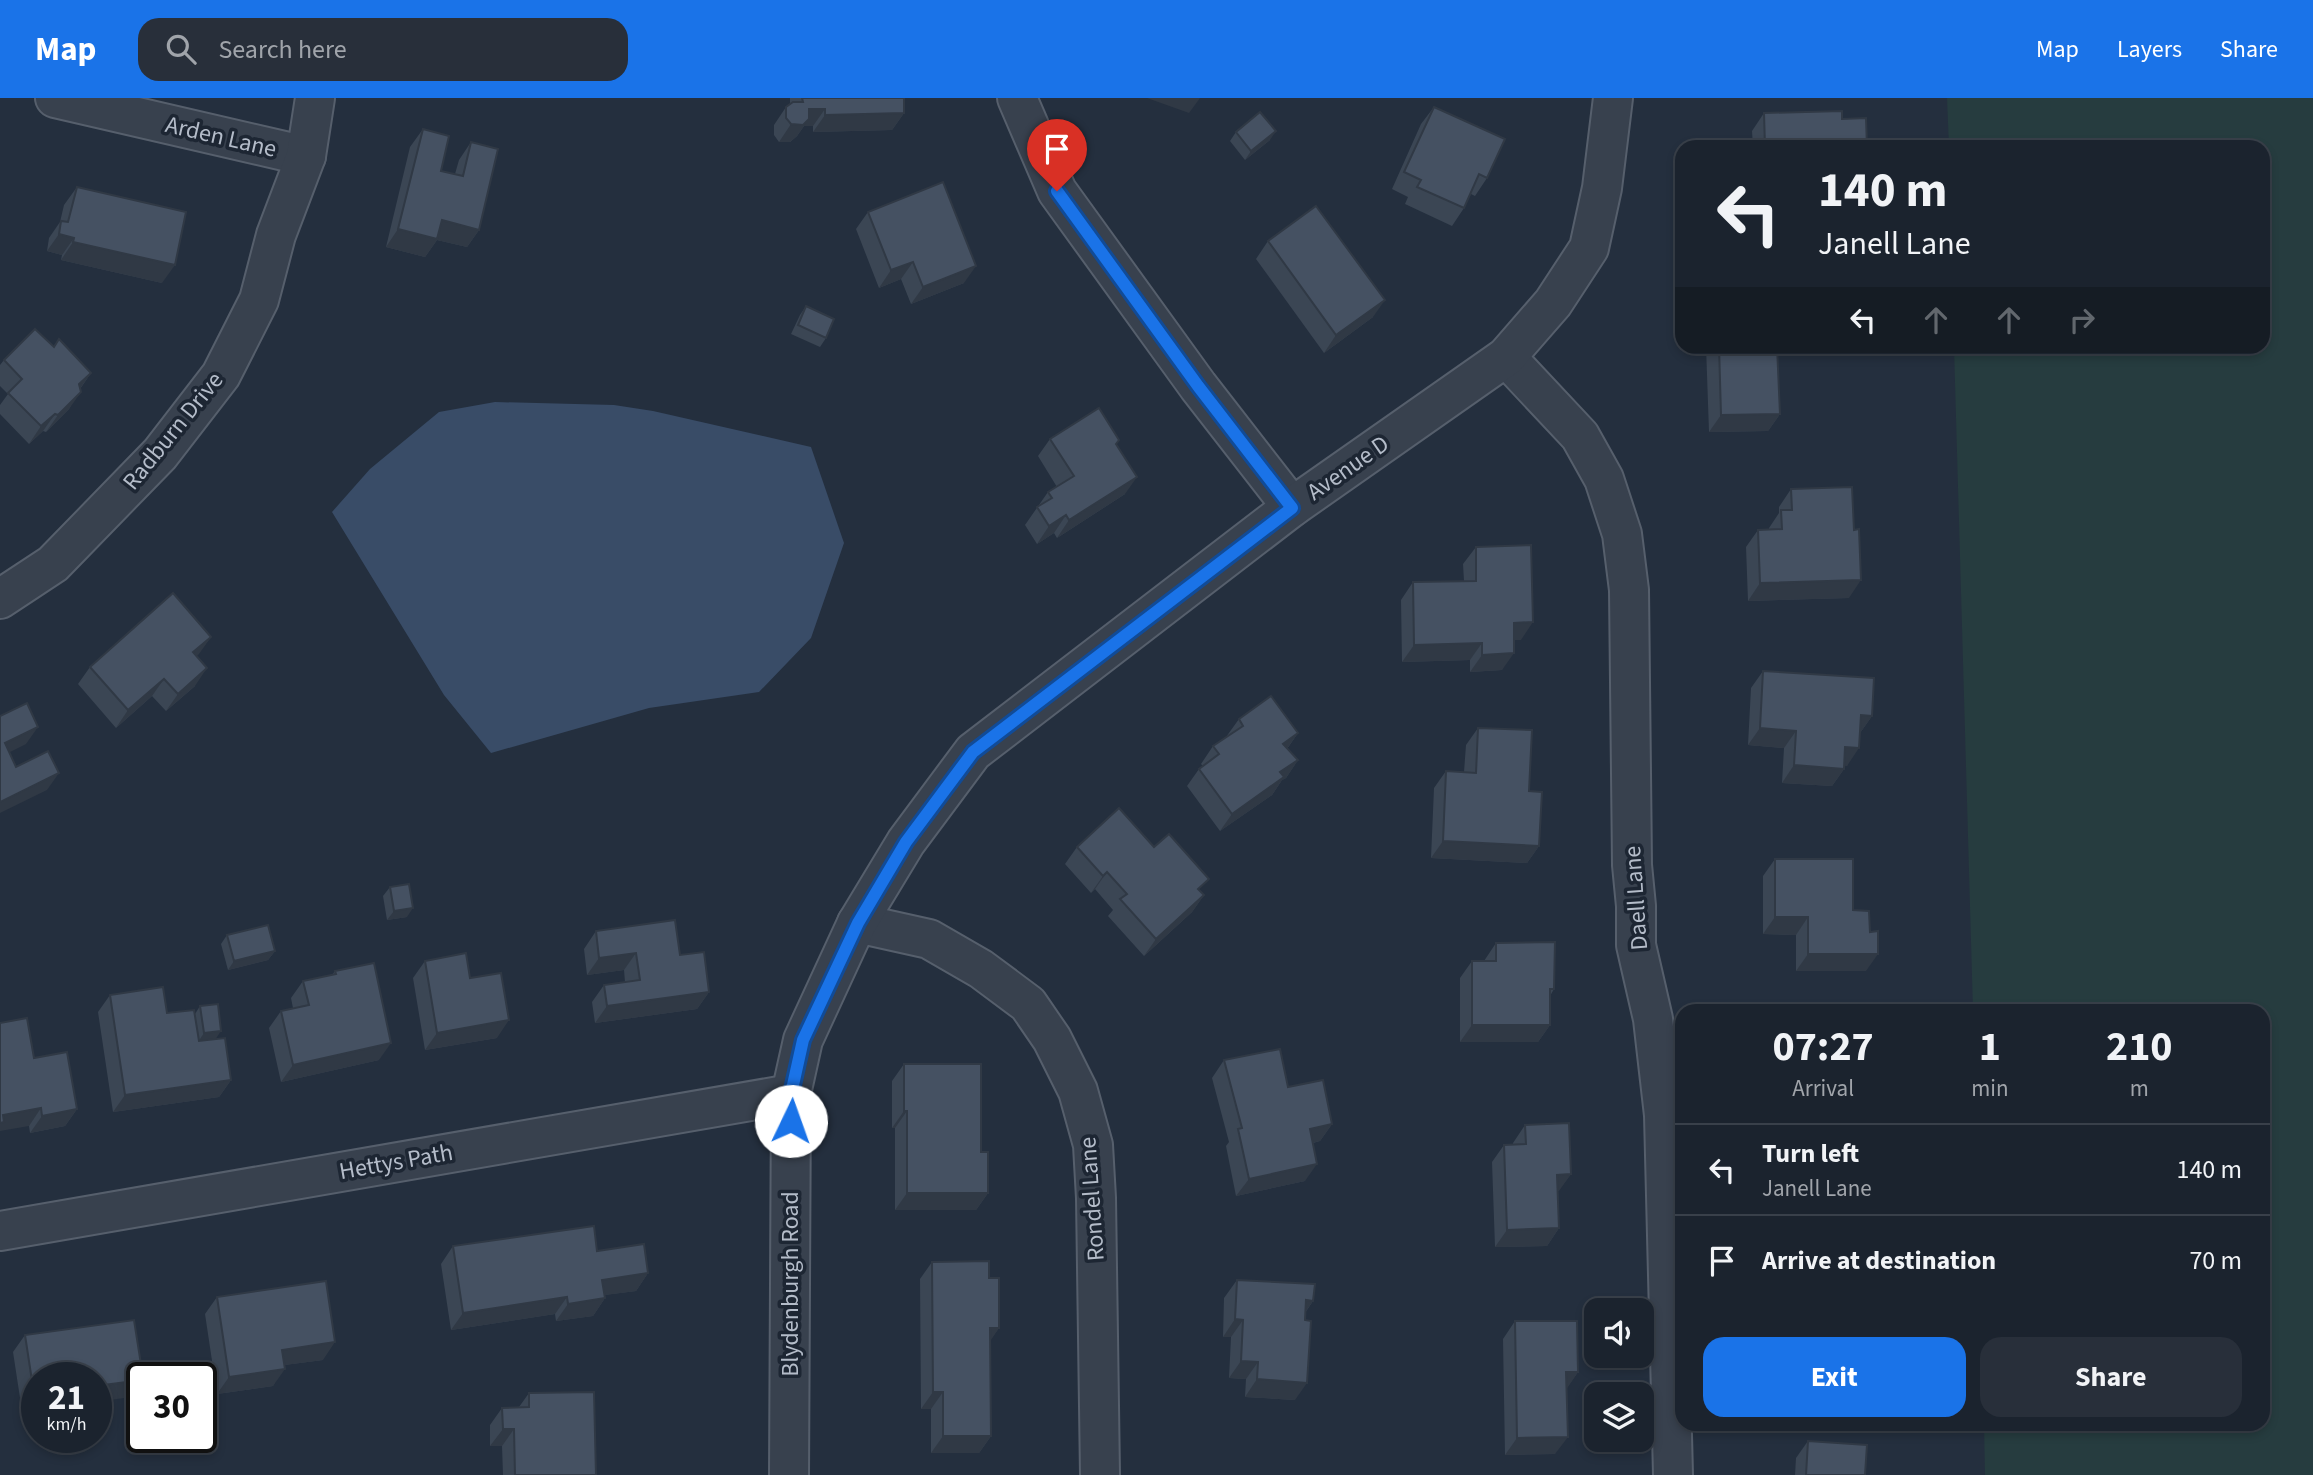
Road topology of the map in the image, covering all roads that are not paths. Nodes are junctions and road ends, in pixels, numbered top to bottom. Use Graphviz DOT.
graph roads {
  1 [pos="55,98"];
  2 [pos="316,98"];
  3 [pos="1017,98"];
  4 [pos="1613,98"];
  5 [pos="306,156"];
  6 [pos="1506,357"];
  7 [pos="1292,508"];
  8 [pos="0,599"];
  9 [pos="858,923"];
  10 [pos="791,1094"];
  11 [pos="0,1231"];
  12 [pos="789,1475"];
  13 [pos="1100,1475"];
  14 [pos="1673,1475"];
  1 -- 5 [label="street, Arden Lane"];
  2 -- 5 [label="street, Radburn Drive"];
  3 -- 7 [label="street"];
  4 -- 6 [label="street, Avenue D"];
  5 -- 8 [label="street, Radburn Drive"];
  6 -- 7 [label="street, Avenue D"];
  6 -- 14 [label="street, Daell Lane"];
  7 -- 9 [label="street, Avenue D"];
  9 -- 10 [label="street, Avenue D"];
  9 -- 13 [label="street, Rondel Lane"];
  10 -- 11 [label="street, Hettys Path"];
  10 -- 12 [label="street, Blydenburgh Road"];
}
